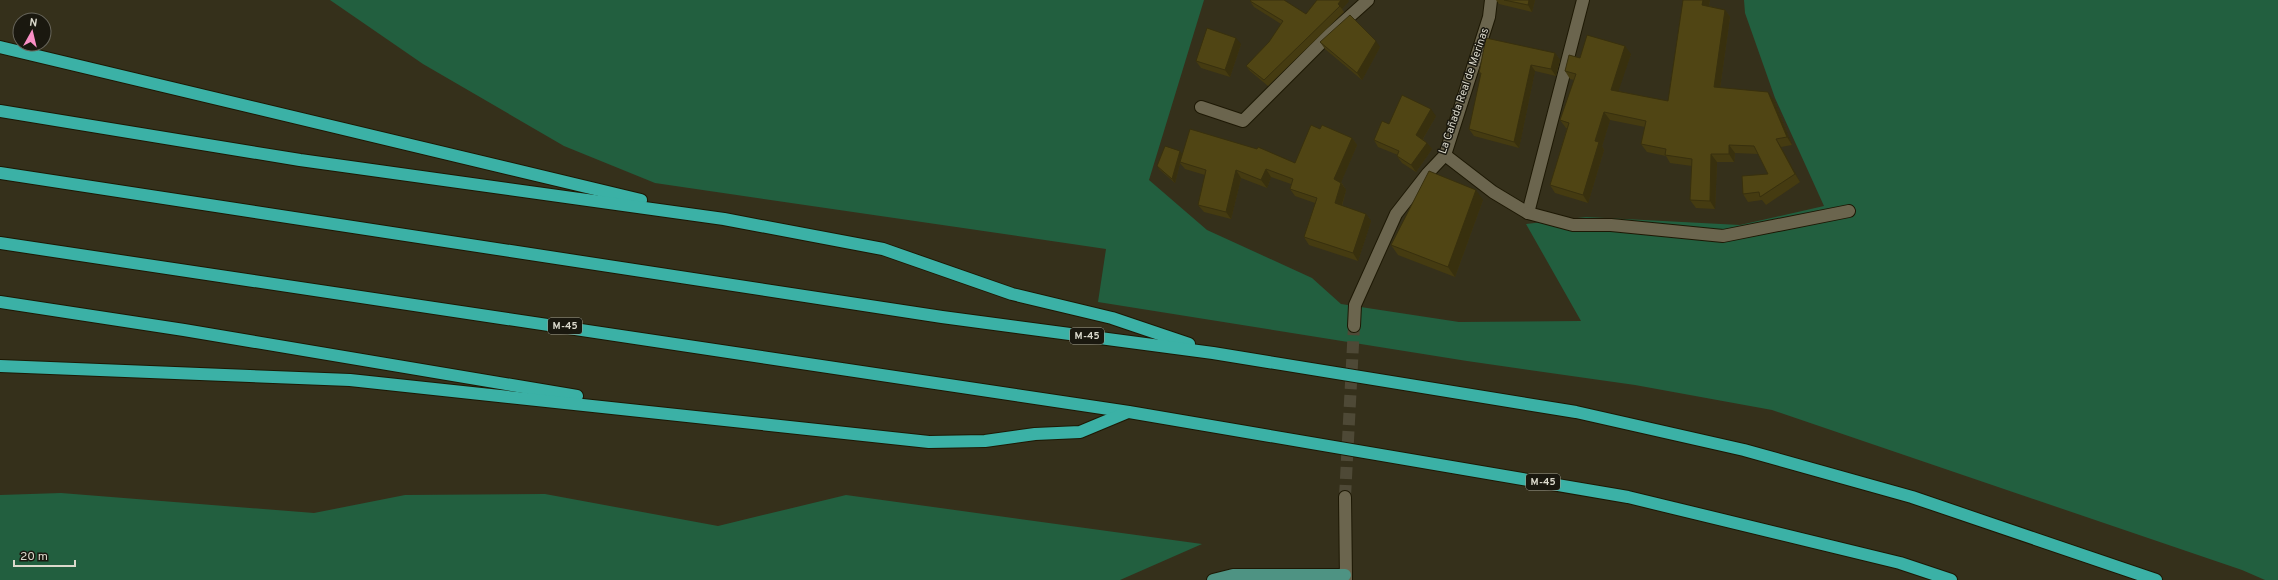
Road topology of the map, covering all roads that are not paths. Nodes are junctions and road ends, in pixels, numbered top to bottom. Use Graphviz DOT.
graph roads {
  1 [pos="1368,0"];
  2 [pos="1491,0"];
  3 [pos="1583,0"];
  4 [pos="0,47"];
  5 [pos="1201,107"];
  6 [pos="0,112"];
  7 [pos="1445,155"];
  8 [pos="0,173"];
  9 [pos="1849,211"];
  10 [pos="1528,213"];
  11 [pos="724,219"];
  12 [pos="0,243"];
  13 [pos="0,302"];
  14 [pos="1354,326"];
  15 [pos="1213,353"];
  16 [pos="0,366"];
  17 [pos="1129,412"];
  18 [pos="745,422"];
  19 [pos="1345,498"];
  20 [pos="1230,578"];
  21 [pos="1345,578"];
  22 [pos="1213,580"];
  23 [pos="1950,580"];
  24 [pos="2156,580"];
  1 -- 5 [label="street"];
  2 -- 7 [label="street, La Cañada Real de Merinas"];
  3 -- 10 [label="street"];
  4 -- 11 [label="highway"];
  6 -- 11 [label="highway"];
  7 -- 10 [label="street"];
  7 -- 14 [label="street, La Cañada Real de Merinas"];
  8 -- 15 [label="highway, M-45"];
  9 -- 10 [label="street"];
  11 -- 15 [label="highway"];
  12 -- 17 [label="highway, M-45"];
  13 -- 18 [label="highway"];
  15 -- 24 [label="highway, M-45"];
  16 -- 18 [label="highway"];
  17 -- 18 [label="highway"];
  17 -- 23 [label="highway, M-45"];
  19 -- 21 [label="street"];
  20 -- 21 [label="main road"];
  20 -- 22 [label="main road"];
}
